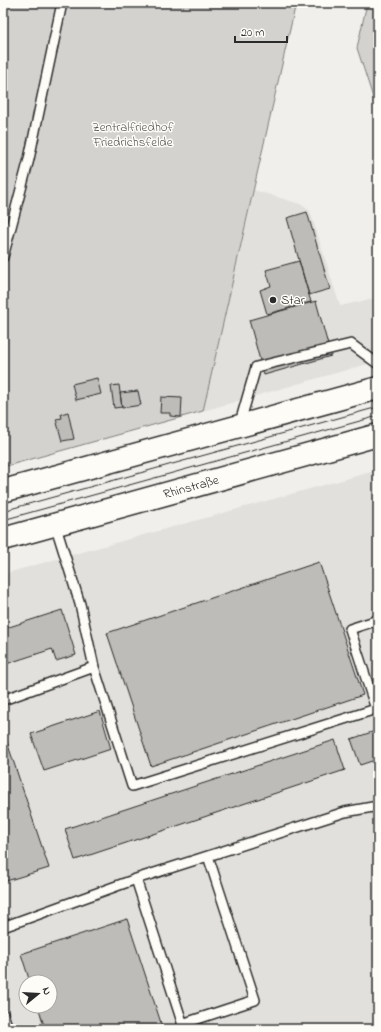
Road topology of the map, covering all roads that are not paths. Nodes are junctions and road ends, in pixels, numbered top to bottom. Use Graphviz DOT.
graph roads {
  1 [pos="62,3"];
  2 [pos="3,257"];
  3 [pos="378,364"];
  4 [pos="378,388"];
  5 [pos="239,426"];
  6 [pos="378,435"];
  7 [pos="3,491"];
  8 [pos="55,524"];
  9 [pos="3,539"];
  10 [pos="378,620"];
  11 [pos="94,667"];
  12 [pos="3,700"];
  13 [pos="377,710"];
  14 [pos="378,806"];
  15 [pos="208,856"];
  16 [pos="136,879"];
  17 [pos="3,927"];
  18 [pos="3,1014"];
  19 [pos="183,1026"];
  20 [pos="8,1029"];
  1 -- 2 [label="lane"];
  3 -- 5 [label="lane"];
  4 -- 5 [label="main road"];
  5 -- 7 [label="main road"];
  6 -- 8 [label="main road, Rhinstraße"];
  8 -- 9 [label="main road, Rhinstraße"];
  8 -- 11 [label="lane"];
  10 -- 13 [label="lane"];
  11 -- 12 [label="lane"];
  11 -- 13 [label="lane"];
  14 -- 15 [label="lane"];
  15 -- 16 [label="lane"];
  15 -- 19 [label="lane"];
  16 -- 17 [label="lane"];
  16 -- 19 [label="lane"];
  18 -- 20 [label="lane"];
}
